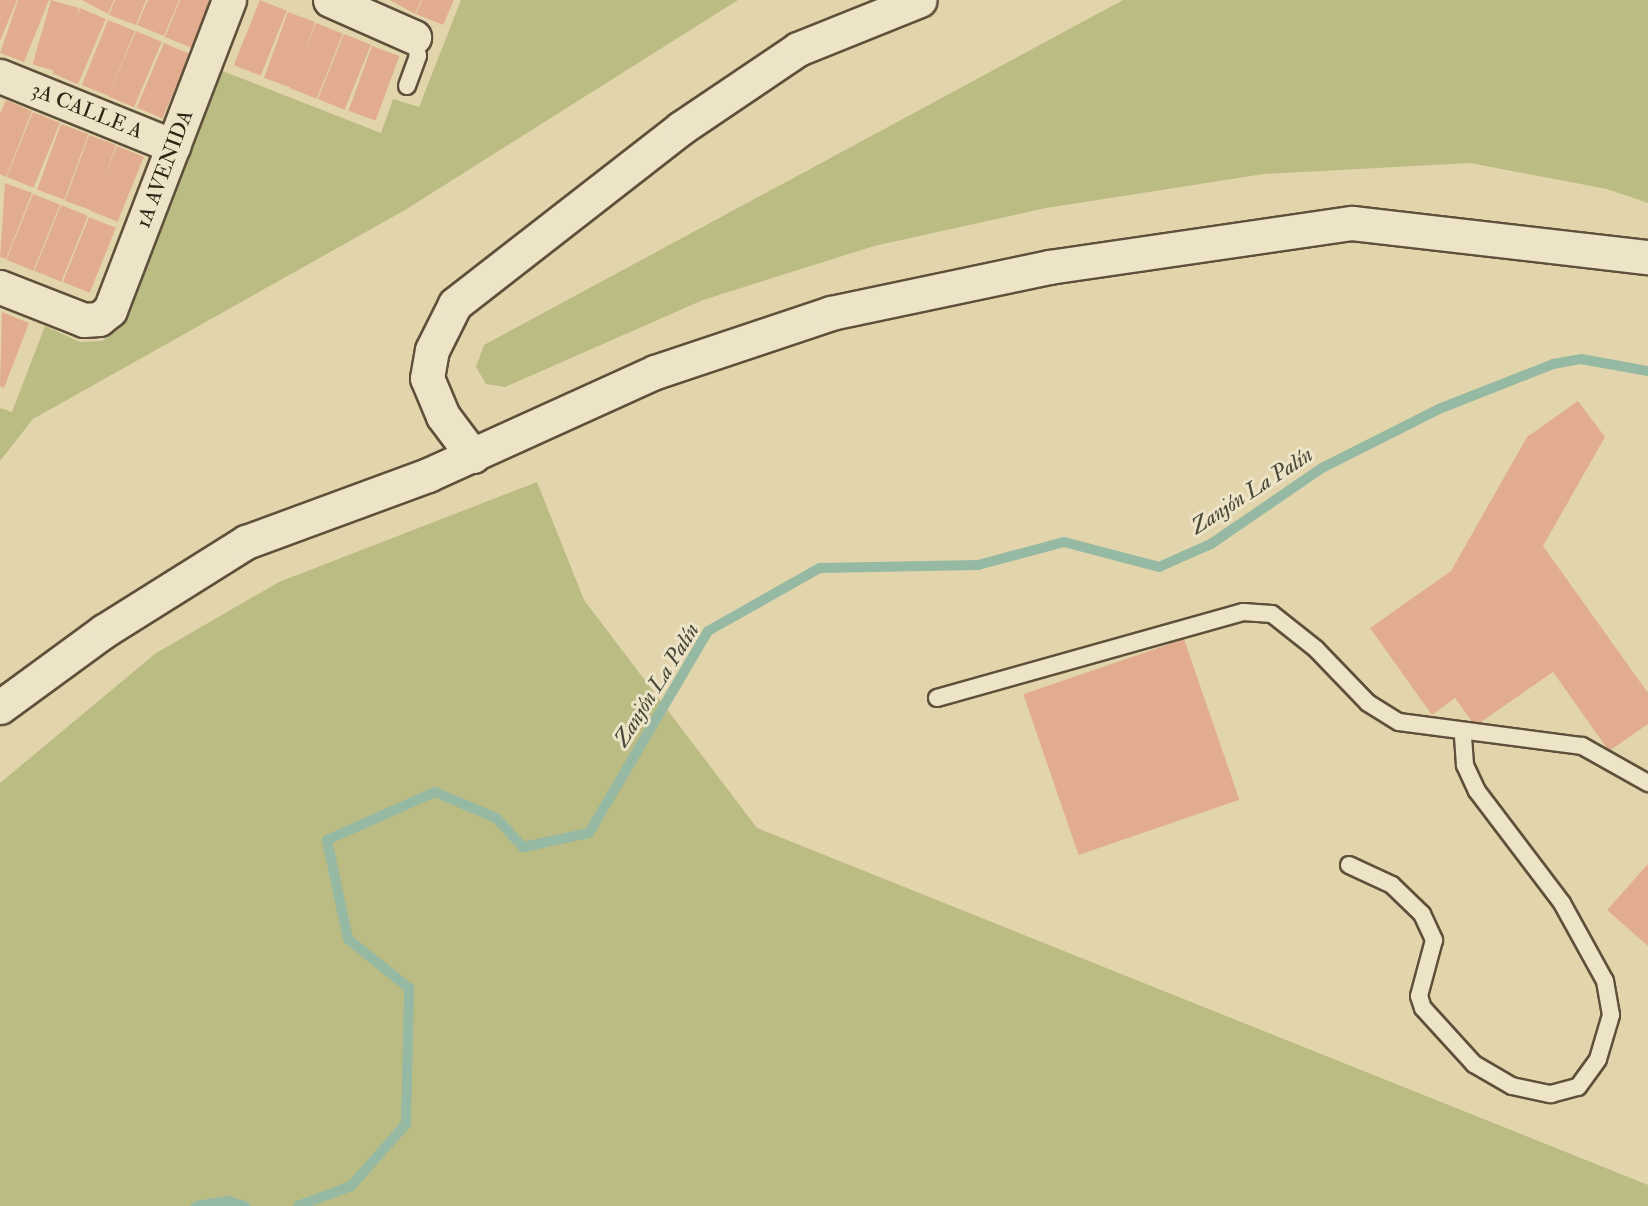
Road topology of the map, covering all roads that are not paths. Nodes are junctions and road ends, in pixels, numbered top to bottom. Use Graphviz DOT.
graph roads {
  1 [pos="230,0"];
  2 [pos="330,0"];
  3 [pos="920,0"];
  4 [pos="414,37"];
  5 [pos="0,76"];
  6 [pos="407,87"];
  7 [pos="173,146"];
  8 [pos="1648,257"];
  9 [pos="0,286"];
  10 [pos="472,456"];
  11 [pos="937,698"];
  12 [pos="0,707"];
  13 [pos="1463,733"];
  14 [pos="1648,783"];
  15 [pos="1349,865"];
  1 -- 7 [label="street, 1A AVENIDA"];
  2 -- 4 [label="street"];
  3 -- 10 [label="street"];
  4 -- 6 [label="lane"];
  5 -- 7 [label="street, 3A CALLE A"];
  7 -- 9 [label="street, 1A AVENIDA"];
  8 -- 10 [label="street"];
  10 -- 12 [label="street"];
  11 -- 13 [label="lane"];
  13 -- 14 [label="lane"];
  13 -- 15 [label="lane"];
}
